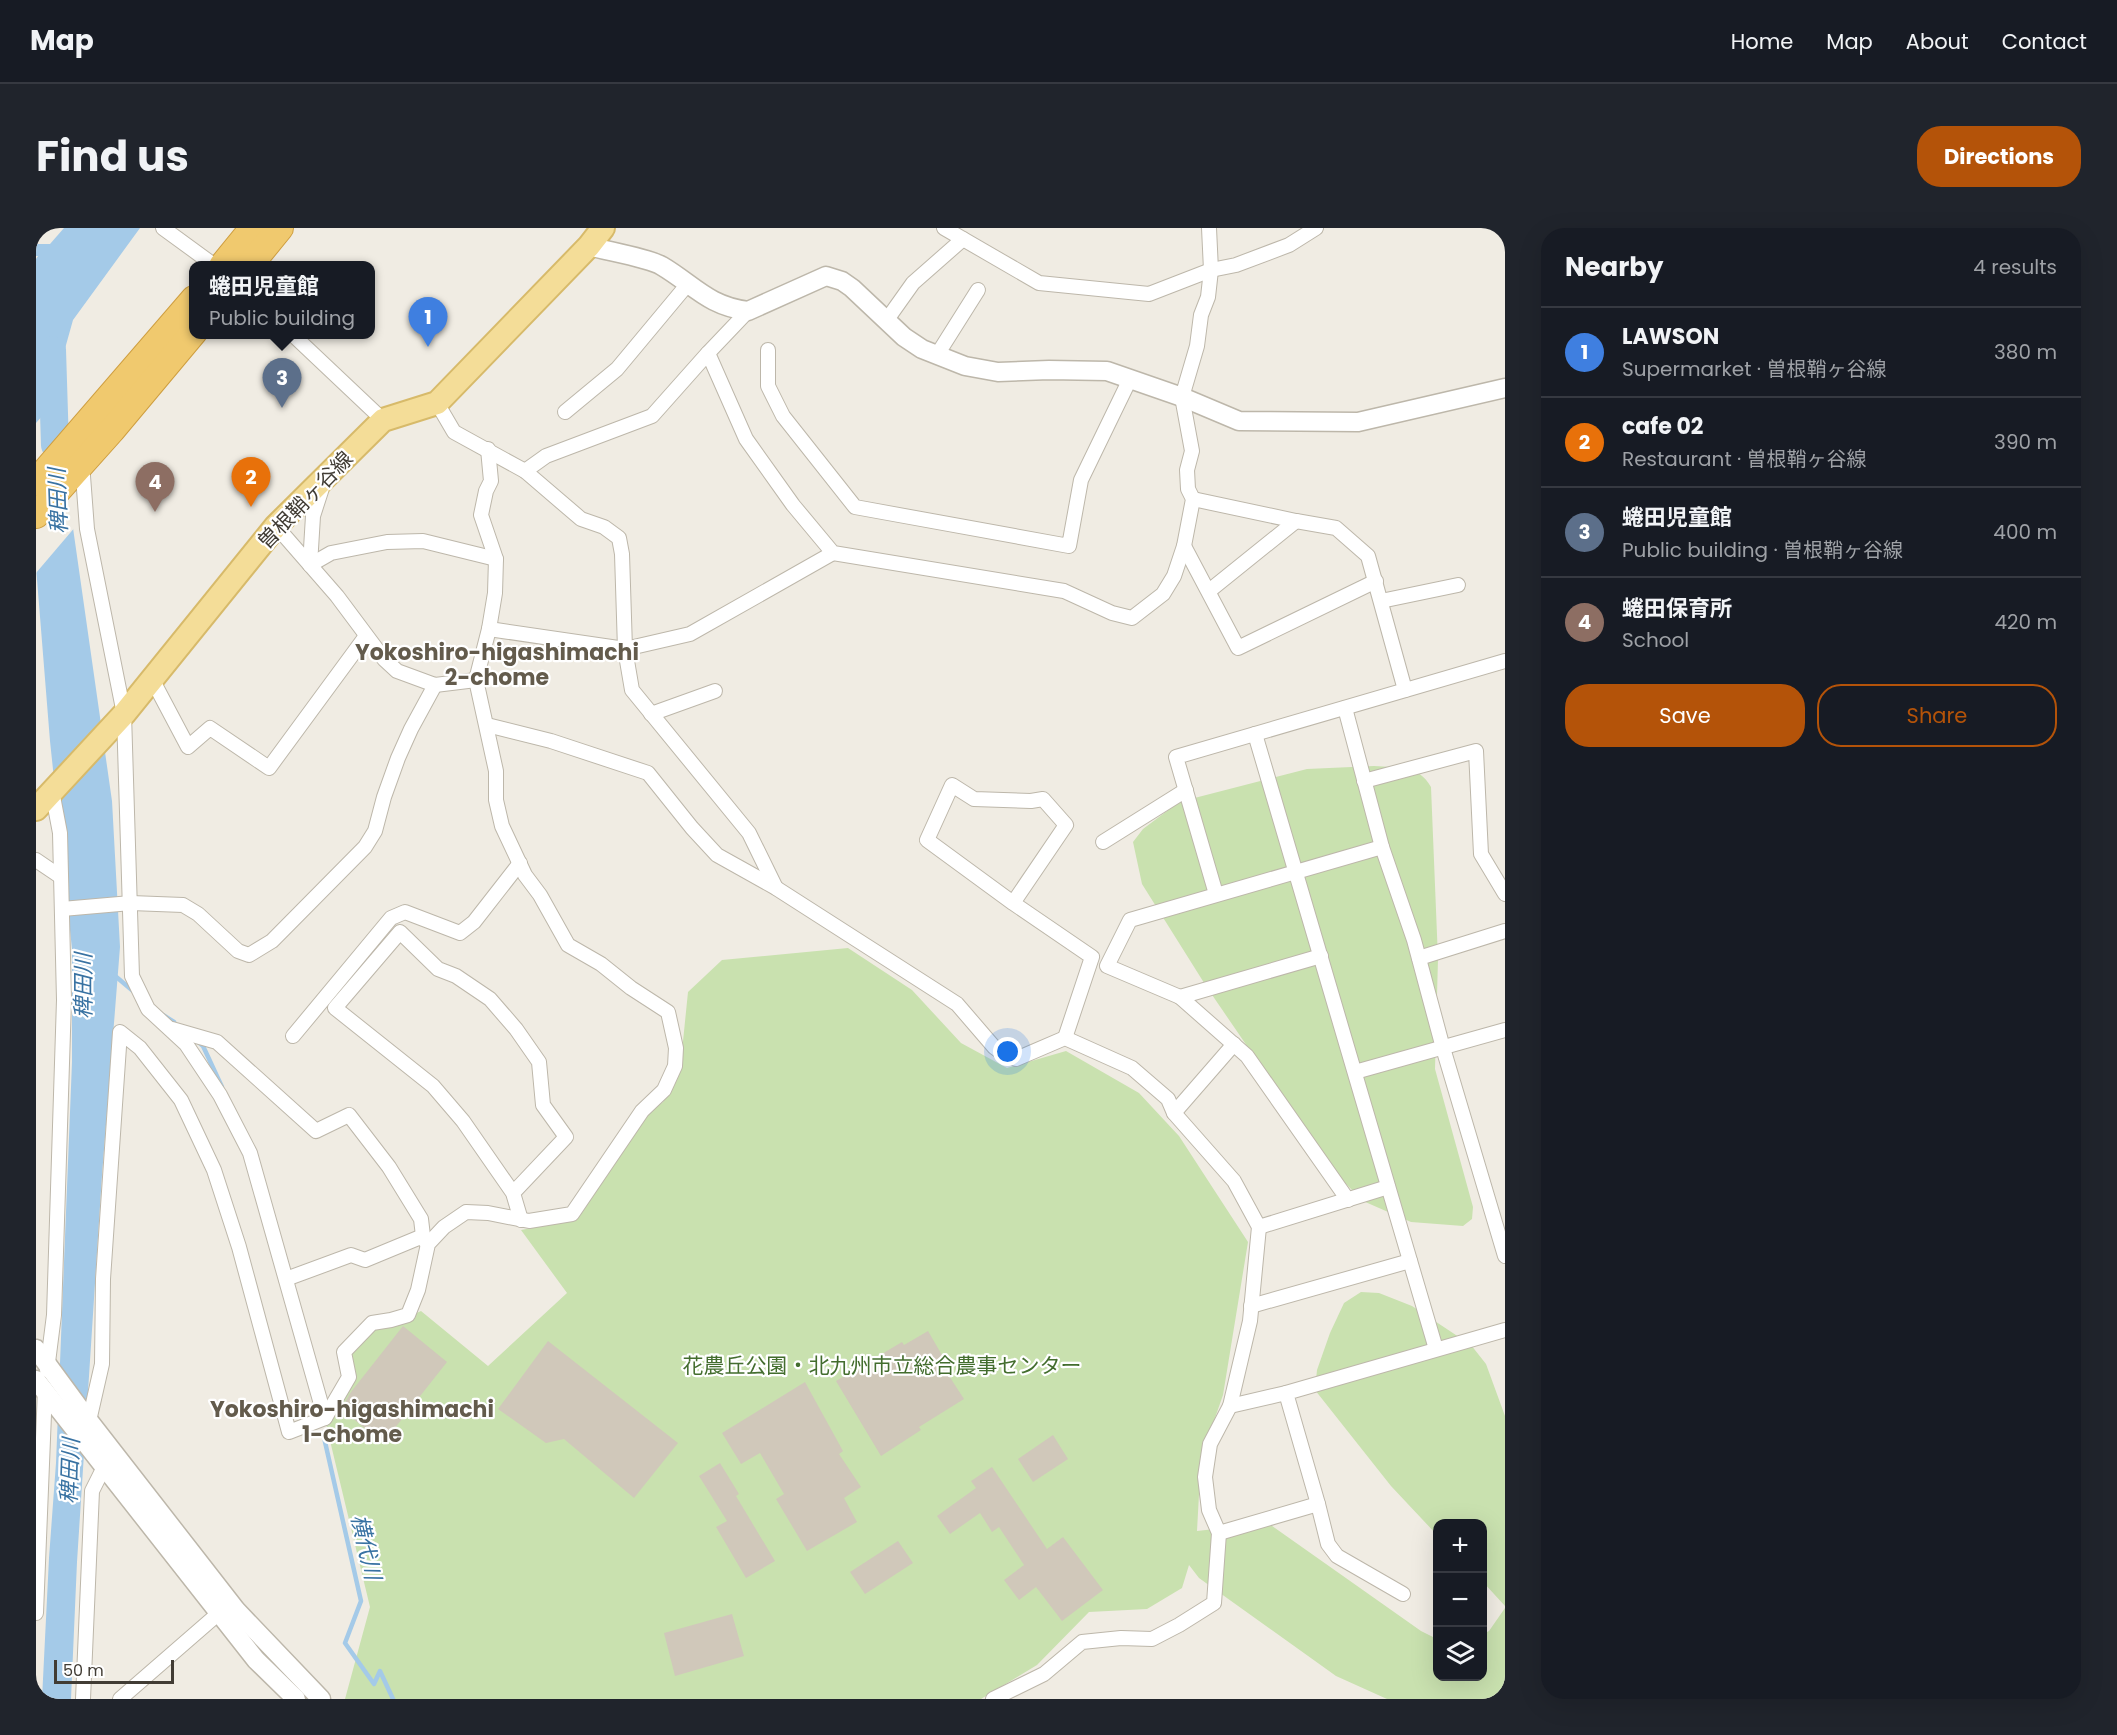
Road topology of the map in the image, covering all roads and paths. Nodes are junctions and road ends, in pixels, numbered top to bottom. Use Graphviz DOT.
graph roads {
  1 [pos="163,228"];
  2 [pos="253,228"];
  3 [pos="280,228"];
  4 [pos="603,228"];
  5 [pos="944,228"];
  6 [pos="1209,228"];
  7 [pos="1316,228"];
  8 [pos="963,239"];
  9 [pos="589,246"];
  10 [pos="208,261"];
  11 [pos="226,261"];
  12 [pos="253,261"];
  13 [pos="1211,270"];
  14 [pos="687,285"];
  15 [pos="978,290"];
  16 [pos="189,305"];
  17 [pos="748,311"];
  18 [pos="886,321"];
  19 [pos="189,338"];
  20 [pos="297,339"];
  21 [pos="768,350"];
  22 [pos="708,353"];
  23 [pos="937,355"];
  24 [pos="1130,379"];
  25 [pos="1505,388"];
  26 [pos="1182,397"];
  27 [pos="437,403"];
  28 [pos="566,412"];
  29 [pos="383,420"];
  30 [pos="488,449"];
  31 [pos="525,471"];
  32 [pos="327,475"];
  33 [pos="82,476"];
  34 [pos="36,482"];
  35 [pos="1192,499"];
  36 [pos="36,515"];
  37 [pos="1296,521"];
  38 [pos="276,526"];
  39 [pos="1184,546"];
  40 [pos="833,553"];
  41 [pos="496,559"];
  42 [pos="310,565"];
  43 [pos="1376,581"];
  44 [pos="1458,585"];
  45 [pos="1209,591"];
  46 [pos="1382,601"];
  47 [pos="489,628"];
  48 [pos="366,636"];
  49 [pos="625,649"];
  50 [pos="1505,661"];
  51 [pos="152,679"];
  52 [pos="476,680"];
  53 [pos="435,685"];
  54 [pos="1405,690"];
  55 [pos="715,691"];
  56 [pos="1345,708"];
  57 [pos="651,714"];
  58 [pos="120,718"];
  59 [pos="487,725"];
  60 [pos="1255,734"];
  61 [pos="1364,781"];
  62 [pos="1186,790"];
  63 [pos="52,791"];
  64 [pos="36,809"];
  65 [pos="1103,842"];
  66 [pos="1382,847"];
  67 [pos="36,860"];
  68 [pos="520,863"];
  69 [pos="1296,870"];
  70 [pos="61,877"];
  71 [pos="776,888"];
  72 [pos="1216,894"];
  73 [pos="1505,894"];
  74 [pos="127,903"];
  75 [pos="1013,903"];
  76 [pos="62,909"];
  77 [pos="1505,931"];
  78 [pos="1321,956"];
  79 [pos="1419,958"];
  80 [pos="1180,997"];
  81 [pos="168,1027"];
  82 [pos="1505,1030"];
  83 [pos="293,1036"];
  84 [pos="1065,1038"];
  85 [pos="1234,1044"];
  86 [pos="1443,1048"];
  87 [pos="1355,1072"];
  88 [pos="1174,1113"];
  89 [pos="1388,1187"];
  90 [pos="513,1194"];
  91 [pos="1348,1200"];
  92 [pos="520,1220"];
  93 [pos="1259,1227"];
  94 [pos="425,1240"];
  95 [pos="1505,1256"];
  96 [pos="1410,1261"];
  97 [pos="286,1279"];
  98 [pos="1251,1306"];
  99 [pos="1505,1330"];
  100 [pos="1436,1349"];
  101 [pos="45,1361"];
  102 [pos="40,1385"];
  103 [pos="1286,1393"];
  104 [pos="1230,1406"];
  105 [pos="325,1418"];
  106 [pos="92,1425"];
  107 [pos="104,1467"];
  108 [pos="1318,1504"];
  109 [pos="1219,1533"];
  110 [pos="1403,1594"];
  111 [pos="219,1612"];
  112 [pos="36,1613"];
  113 [pos="315,1693"];
  114 [pos="290,1697"];
  115 [pos="83,1699"];
  116 [pos="120,1699"];
  117 [pos="993,1699"];
  1 -- 10 [label="street"];
  2 -- 11 [label="highway"];
  3 -- 12 [label="highway"];
  4 -- 9 [label="main road, 曽根鞘ヶ谷線"];
  5 -- 8 [label="street"];
  6 -- 13 [label="street"];
  7 -- 13 [label="street"];
  8 -- 13 [label="street"];
  8 -- 18 [label="street"];
  9 -- 14 [label="street"];
  9 -- 27 [label="main road, 曽根鞘ヶ谷線"];
  13 -- 26 [label="street"];
  14 -- 17 [label="street"];
  14 -- 28 [label="street"];
  15 -- 23 [label="street"];
  16 -- 34 [label="highway"];
  17 -- 18 [label="street"];
  17 -- 22 [label="street"];
  18 -- 23 [label="street"];
  19 -- 36 [label="highway"];
  20 -- 29 [label="street"];
  21 -- 24 [label="street"];
  22 -- 31 [label="street"];
  22 -- 40 [label="street"];
  23 -- 24 [label="street"];
  24 -- 26 [label="street"];
  25 -- 26 [label="street"];
  26 -- 35 [label="street"];
  27 -- 29 [label="main road, 曽根鞘ヶ谷線"];
  27 -- 30 [label="street"];
  29 -- 32 [label="main road, 曽根鞘ヶ谷線"];
  30 -- 31 [label="street"];
  30 -- 41 [label="street"];
  31 -- 49 [label="street"];
  32 -- 38 [label="main road, 曽根鞘ヶ谷線"];
  32 -- 42 [label="street"];
  33 -- 58 [label="street"];
  35 -- 37 [label="street"];
  35 -- 39 [label="street"];
  37 -- 43 [label="street"];
  37 -- 45 [label="street"];
  38 -- 42 [label="street"];
  38 -- 51 [label="main road, 曽根鞘ヶ谷線"];
  39 -- 40 [label="street"];
  39 -- 45 [label="street"];
  40 -- 49 [label="street"];
  41 -- 42 [label="street"];
  41 -- 47 [label="street"];
  42 -- 48 [label="street"];
  43 -- 45 [label="street"];
  43 -- 46 [label="street"];
  44 -- 46 [label="street"];
  46 -- 54 [label="street"];
  47 -- 49 [label="street"];
  47 -- 52 [label="street"];
  48 -- 51 [label="street"];
  48 -- 53 [label="street"];
  49 -- 57 [label="street"];
  50 -- 54 [label="street"];
  51 -- 58 [label="main road, 曽根鞘ヶ谷線"];
  52 -- 53 [label="street"];
  52 -- 59 [label="street"];
  53 -- 74 [label="street"];
  54 -- 56 [label="street"];
  55 -- 57 [label="street"];
  56 -- 60 [label="street"];
  56 -- 61 [label="street"];
  57 -- 71 [label="street"];
  58 -- 63 [label="main road, 曽根鞘ヶ谷線"];
  58 -- 74 [label="street"];
  59 -- 68 [label="street"];
  59 -- 71 [label="street"];
  60 -- 62 [label="street"];
  60 -- 69 [label="street"];
  61 -- 66 [label="street"];
  61 -- 73 [label="street"];
  62 -- 65 [label="street"];
  62 -- 72 [label="street"];
  63 -- 64 [label="main road, 曽根鞘ヶ谷線"];
  63 -- 70 [label="street"];
  66 -- 69 [label="street"];
  66 -- 79 [label="street"];
  67 -- 70 [label="street"];
  68 -- 83 [label="street"];
  68 -- 92 [label="street"];
  69 -- 72 [label="street"];
  69 -- 78 [label="street"];
  70 -- 76 [label="street"];
  71 -- 84 [label="street"];
  72 -- 80 [label="street"];
  74 -- 76 [label="street"];
  74 -- 81 [label="street"];
  75 -- 75 [label="street"];
  75 -- 84 [label="street"];
  76 -- 101 [label="street"];
  77 -- 79 [label="street"];
  78 -- 80 [label="street"];
  78 -- 87 [label="street"];
  79 -- 86 [label="street"];
  80 -- 85 [label="street"];
  81 -- 94 [label="street"];
  81 -- 97 [label="street"];
  82 -- 86 [label="street"];
  84 -- 88 [label="street"];
  85 -- 88 [label="street"];
  85 -- 91 [label="street"];
  86 -- 87 [label="street"];
  86 -- 95 [label="street"];
  87 -- 89 [label="street"];
  88 -- 93 [label="street"];
  89 -- 91 [label="street"];
  89 -- 96 [label="street"];
  90 -- 90 [label="street"];
  90 -- 92 [label="street"];
  91 -- 93 [label="street"];
  92 -- 94 [label="street"];
  93 -- 98 [label="street"];
  94 -- 97 [label="street"];
  94 -- 105 [label="street"];
  96 -- 98 [label="street"];
  96 -- 100 [label="street"];
  97 -- 105 [label="street"];
  98 -- 104 [label="street"];
  99 -- 100 [label="street"];
  100 -- 103 [label="street"];
  101 -- 102 [label="street"];
  101 -- 106 [label="street"];
  102 -- 107 [label="street"];
  102 -- 112 [label="street"];
  103 -- 104 [label="street"];
  103 -- 108 [label="street"];
  104 -- 109 [label="street"];
  105 -- 106 [label="street"];
  106 -- 113 [label="street"];
  107 -- 111 [label="street"];
  107 -- 115 [label="street"];
  108 -- 109 [label="street"];
  108 -- 110 [label="street"];
  109 -- 117 [label="street"];
  111 -- 114 [label="street"];
  111 -- 116 [label="street"];
  113 -- 114 [label="street"];
}
